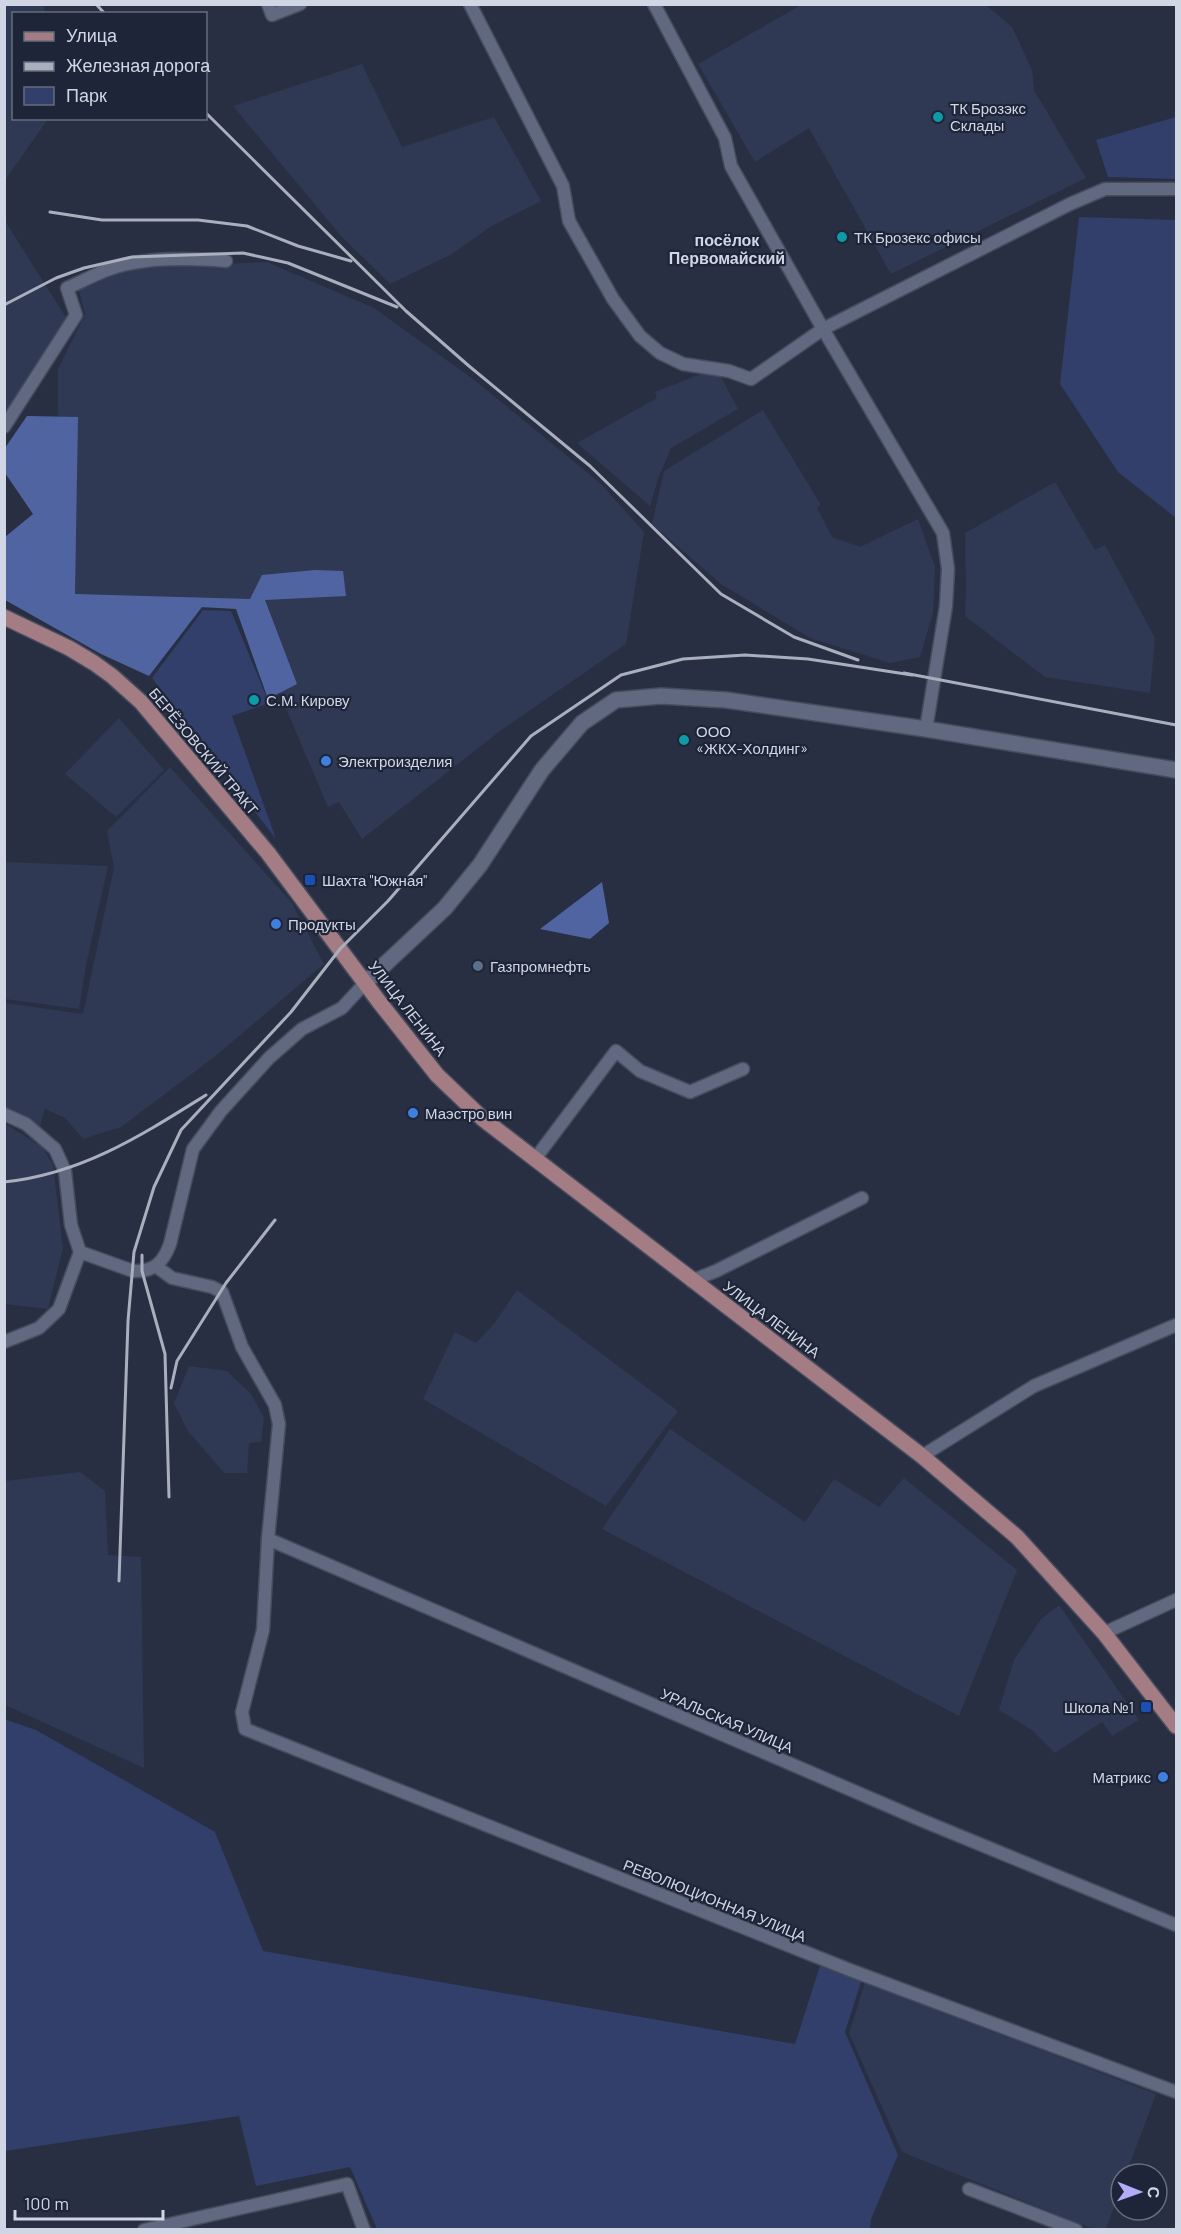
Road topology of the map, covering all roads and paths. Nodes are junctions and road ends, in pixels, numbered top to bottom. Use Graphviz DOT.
graph roads {
  1 [pos="300,4"];
  2 [pos="470,4"];
  3 [pos="654,4"];
  4 [pos="270,10"];
  5 [pos="1176,189"];
  6 [pos="225,261"];
  7 [pos="823,329"];
  8 [pos="4,427"];
  9 [pos="4,618"];
  10 [pos="926,729"];
  11 [pos="1176,770"];
  12 [pos="340,949"];
  13 [pos="365,982"];
  14 [pos="743,1069"];
  15 [pos="4,1113"];
  16 [pos="535,1159"];
  17 [pos="862,1198"];
  18 [pos="80,1252"];
  19 [pos="157,1267"];
  20 [pos="692,1281"];
  21 [pos="1176,1325"];
  22 [pos="4,1342"];
  23 [pos="922,1456"];
  24 [pos="268,1539"];
  25 [pos="1176,1600"];
  26 [pos="1104,1633"];
  27 [pos="1176,1726"];
  28 [pos="1176,1925"];
  29 [pos="1176,2092"];
  30 [pos="969,2189"];
  31 [pos="144,2229"];
  32 [pos="364,2229"];
  33 [pos="1076,2229"];
  1 -- 4 [label="street"];
  2 -- 7 [label="street"];
  3 -- 7 [label="street"];
  5 -- 7 [label="street"];
  6 -- 8 [label="street"];
  7 -- 10 [label="street"];
  9 -- 12 [label="main road, БЕРЁЗОВСКИЙ ТРАКТ"];
  10 -- 11 [label="street"];
  10 -- 13 [label="street"];
  12 -- 13 [label="main road, УЛИЦА ЛЕНИНА"];
  13 -- 16 [label="main road, УЛИЦА ЛЕНИНА"];
  13 -- 19 [label="street"];
  14 -- 16 [label="street"];
  15 -- 18 [label="street"];
  16 -- 20 [label="main road, УЛИЦА ЛЕНИНА"];
  17 -- 20 [label="street"];
  18 -- 19 [label="street"];
  18 -- 22 [label="street"];
  19 -- 24 [label="street"];
  20 -- 23 [label="main road, УЛИЦА ЛЕНИНА"];
  21 -- 23 [label="street"];
  23 -- 26 [label="main road, УЛИЦА ЛЕНИНА"];
  24 -- 28 [label="street, УРАЛЬСКАЯ УЛИЦА"];
  24 -- 29 [label="street, РЕВОЛЮЦИОННАЯ УЛИЦА"];
  25 -- 26 [label="street"];
  26 -- 27 [label="main road, УЛИЦА ЛЕНИНА"];
  30 -- 33 [label="street"];
  31 -- 32 [label="street"];
}
